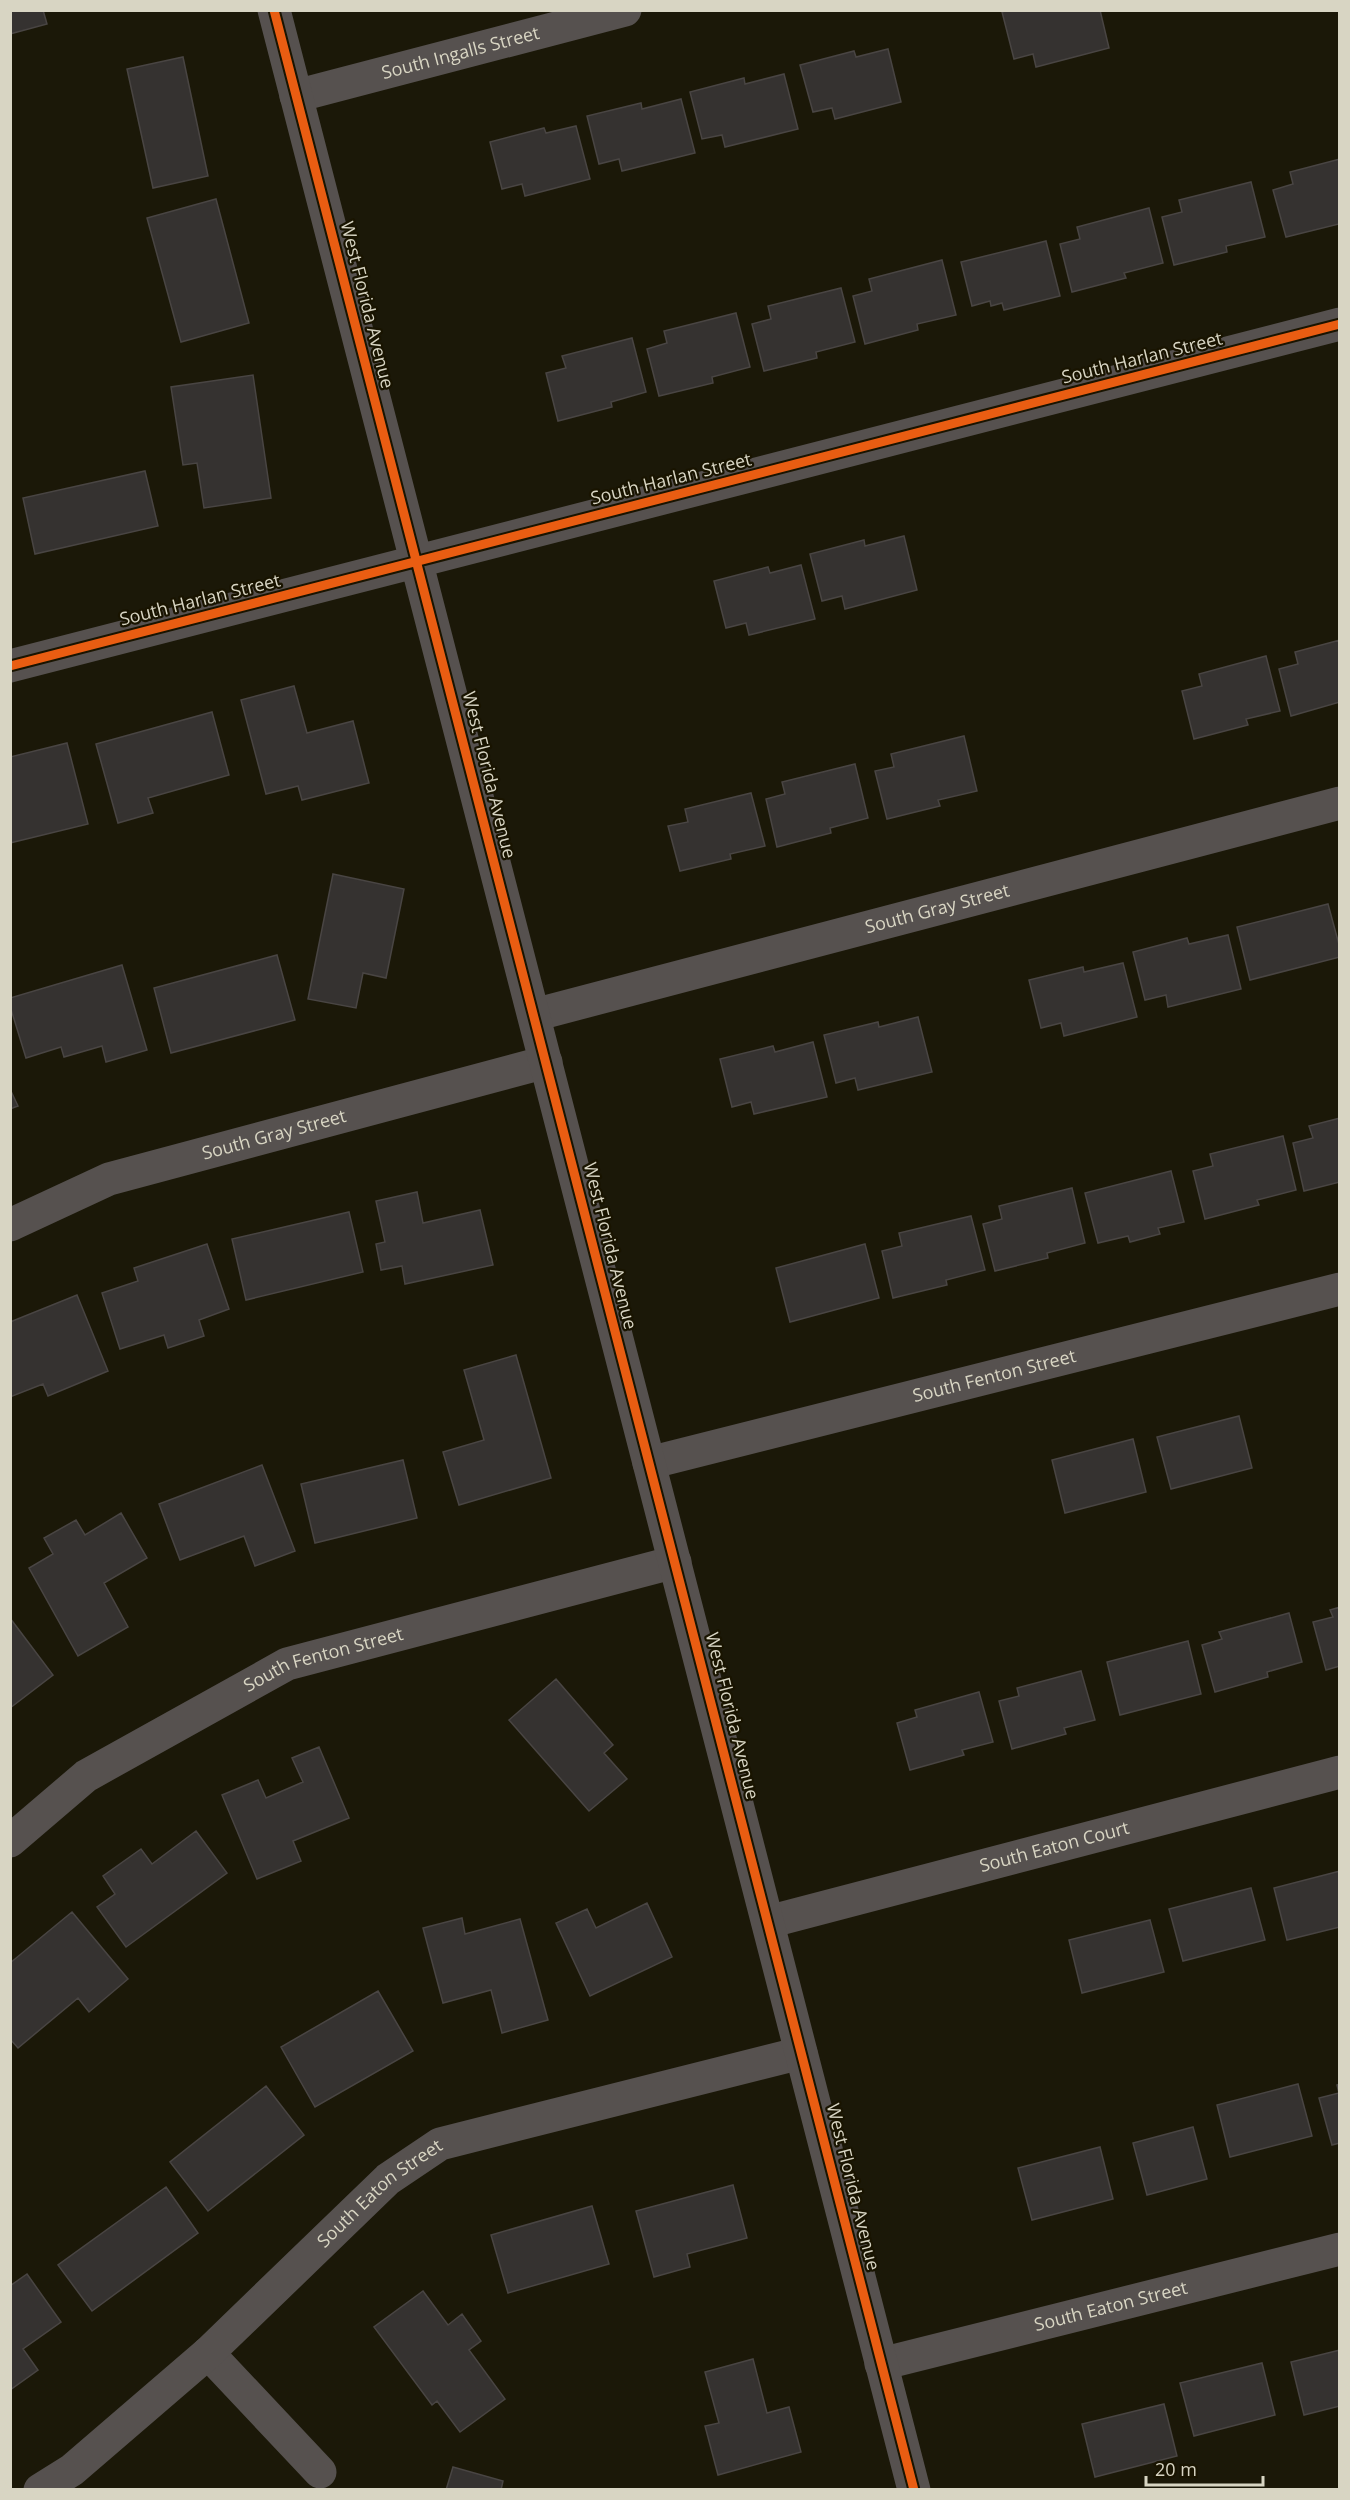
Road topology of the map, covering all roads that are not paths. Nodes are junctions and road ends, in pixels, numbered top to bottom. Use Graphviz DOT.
graph roads {
  1 [pos="274,10"];
  2 [pos="625,10"];
  3 [pos="296,96"];
  4 [pos="1340,324"];
  5 [pos="417,562"];
  6 [pos="10,666"];
  7 [pos="1340,803"];
  8 [pos="534,1015"];
  9 [pos="546,1062"];
  10 [pos="10,1225"];
  11 [pos="1340,1289"];
  12 [pos="649,1463"];
  13 [pos="675,1562"];
  14 [pos="1340,1772"];
  15 [pos="10,1841"];
  16 [pos="768,1922"];
  17 [pos="801,2053"];
  18 [pos="1340,2249"];
  19 [pos="207,2353"];
  20 [pos="881,2364"];
  21 [pos="320,2472"];
  22 [pos="40,2490"];
  23 [pos="914,2490"];
  1 -- 3 [label="street, West Florida Avenue"];
  2 -- 3 [label="street, South Ingalls Street"];
  3 -- 5 [label="street, West Florida Avenue"];
  4 -- 5 [label="street, South Harlan Street"];
  5 -- 6 [label="street, South Harlan Street"];
  5 -- 8 [label="street, West Florida Avenue"];
  7 -- 8 [label="street, South Gray Street"];
  8 -- 9 [label="street, West Florida Avenue"];
  9 -- 10 [label="street, South Gray Street"];
  9 -- 12 [label="street, West Florida Avenue"];
  11 -- 12 [label="street, South Fenton Street"];
  12 -- 13 [label="street, West Florida Avenue"];
  13 -- 15 [label="street, South Fenton Street"];
  13 -- 16 [label="street, West Florida Avenue"];
  14 -- 16 [label="street, South Eaton Court"];
  16 -- 17 [label="street, West Florida Avenue"];
  17 -- 19 [label="street, South Eaton Street"];
  17 -- 20 [label="street, West Florida Avenue"];
  18 -- 20 [label="street, South Eaton Street"];
  19 -- 21 [label="street"];
  19 -- 22 [label="street, South Eaton Street"];
  20 -- 23 [label="street, West Florida Avenue"];
}
